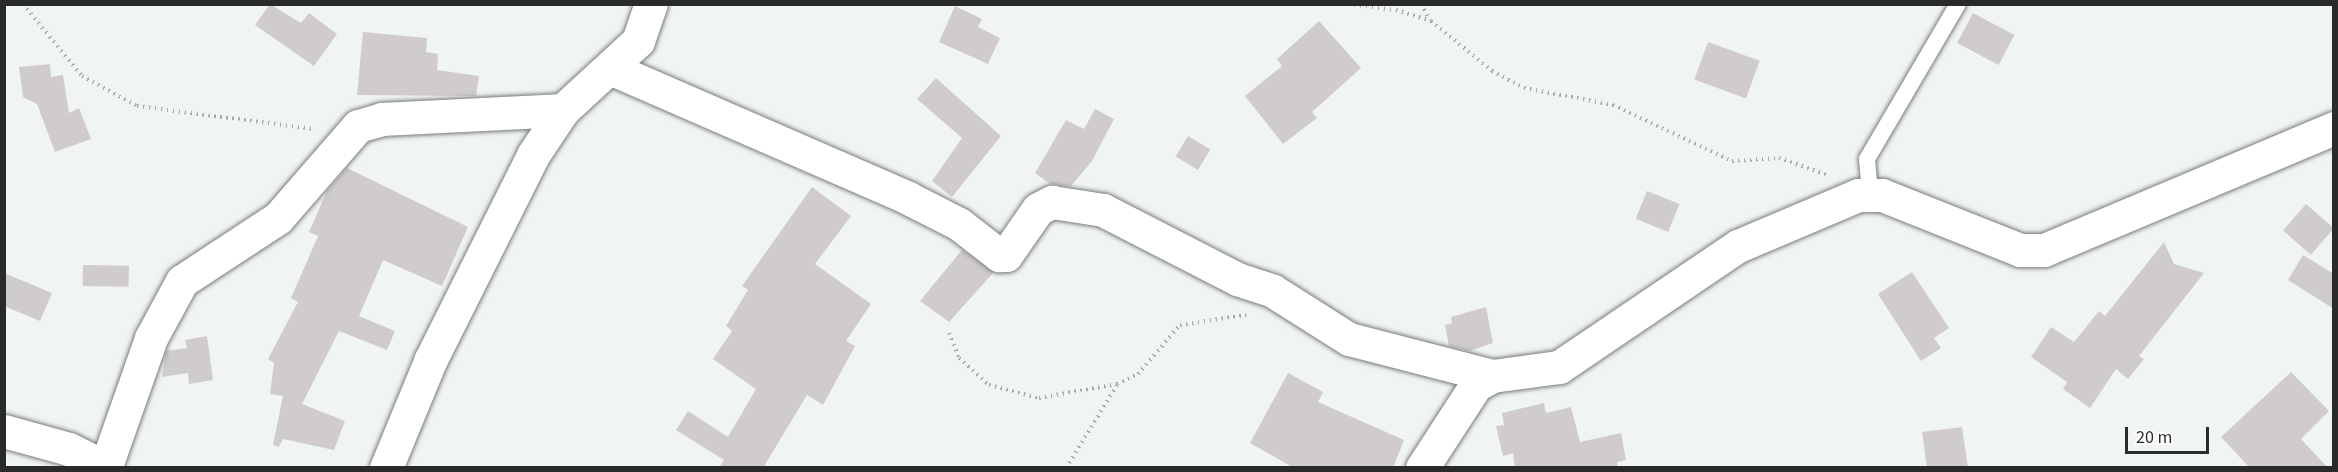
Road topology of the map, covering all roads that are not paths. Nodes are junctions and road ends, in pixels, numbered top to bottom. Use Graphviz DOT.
graph roads {
  1 [pos="651,4"];
  2 [pos="1958,4"];
  3 [pos="612,69"];
  4 [pos="563,110"];
  5 [pos="2334,128"];
  6 [pos="1864,194"];
  7 [pos="1492,376"];
  8 [pos="4,431"];
  9 [pos="106,467"];
  10 [pos="386,468"];
  11 [pos="1422,468"];
  1 -- 3 [label="street"];
  2 -- 6 [label="lane"];
  3 -- 4 [label="street"];
  3 -- 7 [label="street"];
  4 -- 9 [label="street"];
  4 -- 10 [label="street"];
  5 -- 6 [label="street"];
  6 -- 7 [label="street"];
  7 -- 11 [label="street"];
  8 -- 9 [label="street"];
}
